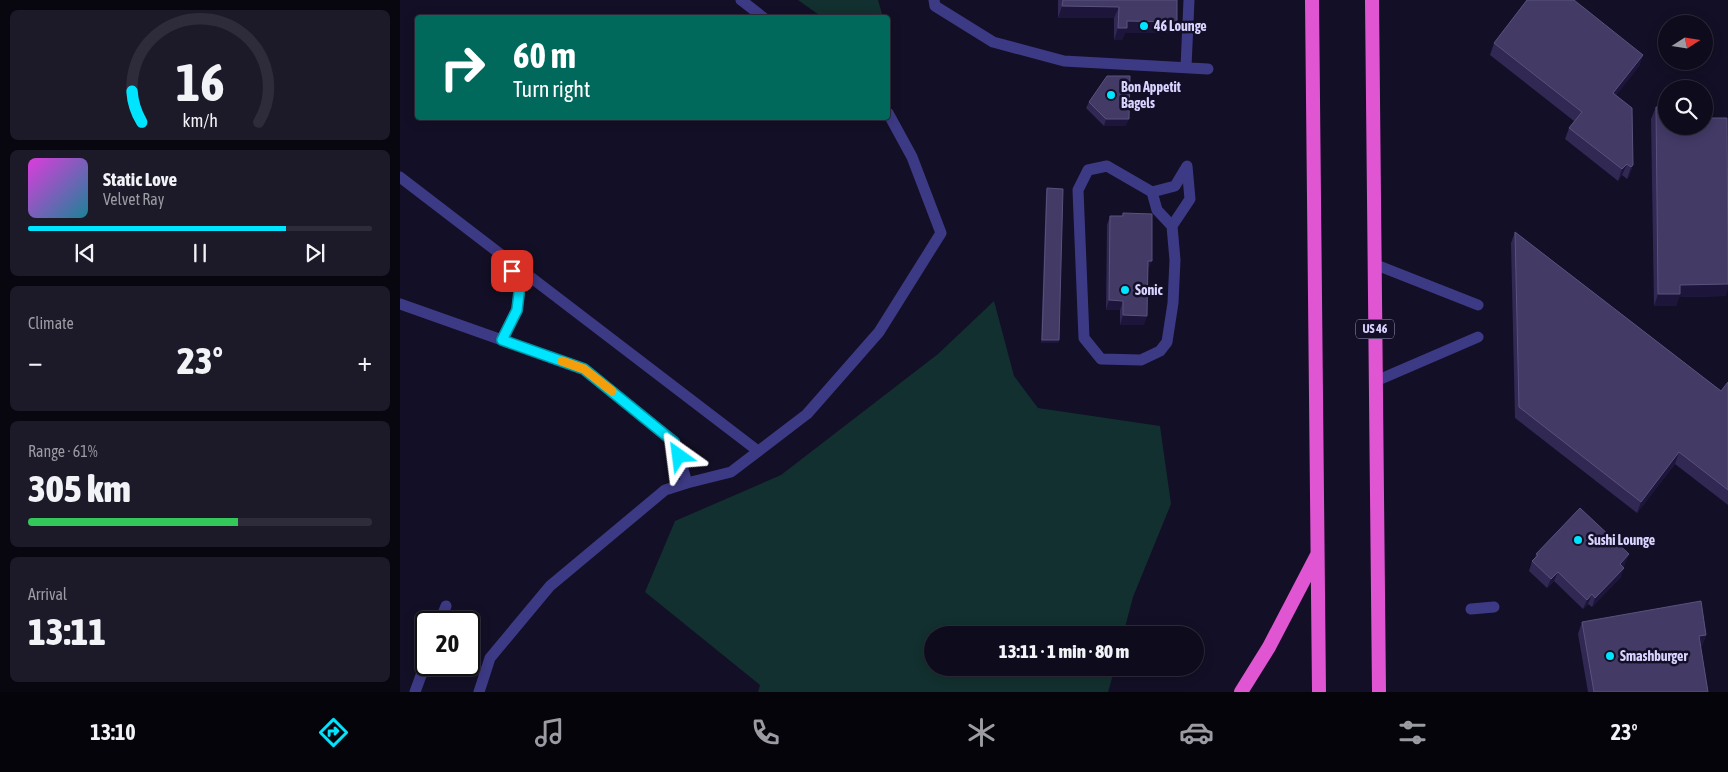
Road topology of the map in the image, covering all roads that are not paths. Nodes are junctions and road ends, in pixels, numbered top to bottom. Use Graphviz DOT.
graph roads {
  1 [pos="741,0"];
  2 [pos="934,0"];
  3 [pos="1189,0"];
  4 [pos="1312,0"];
  5 [pos="1372,0"];
  6 [pos="760,15"];
  7 [pos="1186,68"];
  8 [pos="1208,69"];
  9 [pos="890,116"];
  10 [pos="400,177"];
  11 [pos="1152,192"];
  12 [pos="1172,226"];
  13 [pos="503,256"];
  14 [pos="1374,264"];
  15 [pos="400,304"];
  16 [pos="1478,305"];
  17 [pos="1478,337"];
  18 [pos="502,340"];
  19 [pos="1376,381"];
  20 [pos="758,451"];
  21 [pos="687,483"];
  22 [pos="1318,554"];
  23 [pos="446,606"];
  24 [pos="1494,608"];
  25 [pos="1472,609"];
  26 [pos="444,611"];
  27 [pos="421,676"];
  28 [pos="415,692"];
  29 [pos="479,692"];
  30 [pos="1241,692"];
  31 [pos="1319,692"];
  32 [pos="1379,692"];
  1 -- 6 [label="lane"];
  2 -- 7 [label="lane"];
  3 -- 7 [label="lane"];
  4 -- 22 [label="highway"];
  5 -- 14 [label="highway, US 46"];
  7 -- 8 [label="lane"];
  9 -- 20 [label="lane"];
  10 -- 13 [label="lane"];
  11 -- 12 [label="lane"];
  11 -- 12 [label="lane"];
  11 -- 12 [label="lane"];
  13 -- 18 [label="lane"];
  13 -- 20 [label="lane"];
  14 -- 16 [label="lane"];
  14 -- 19 [label="highway, US 46"];
  15 -- 18 [label="lane"];
  17 -- 19 [label="lane"];
  18 -- 21 [label="lane"];
  19 -- 32 [label="highway, US 46"];
  20 -- 21 [label="lane"];
  21 -- 29 [label="lane"];
  22 -- 30 [label="highway"];
  22 -- 31 [label="highway"];
  23 -- 26 [label="lane"];
  24 -- 25 [label="lane"];
  27 -- 28 [label="lane"];
}
